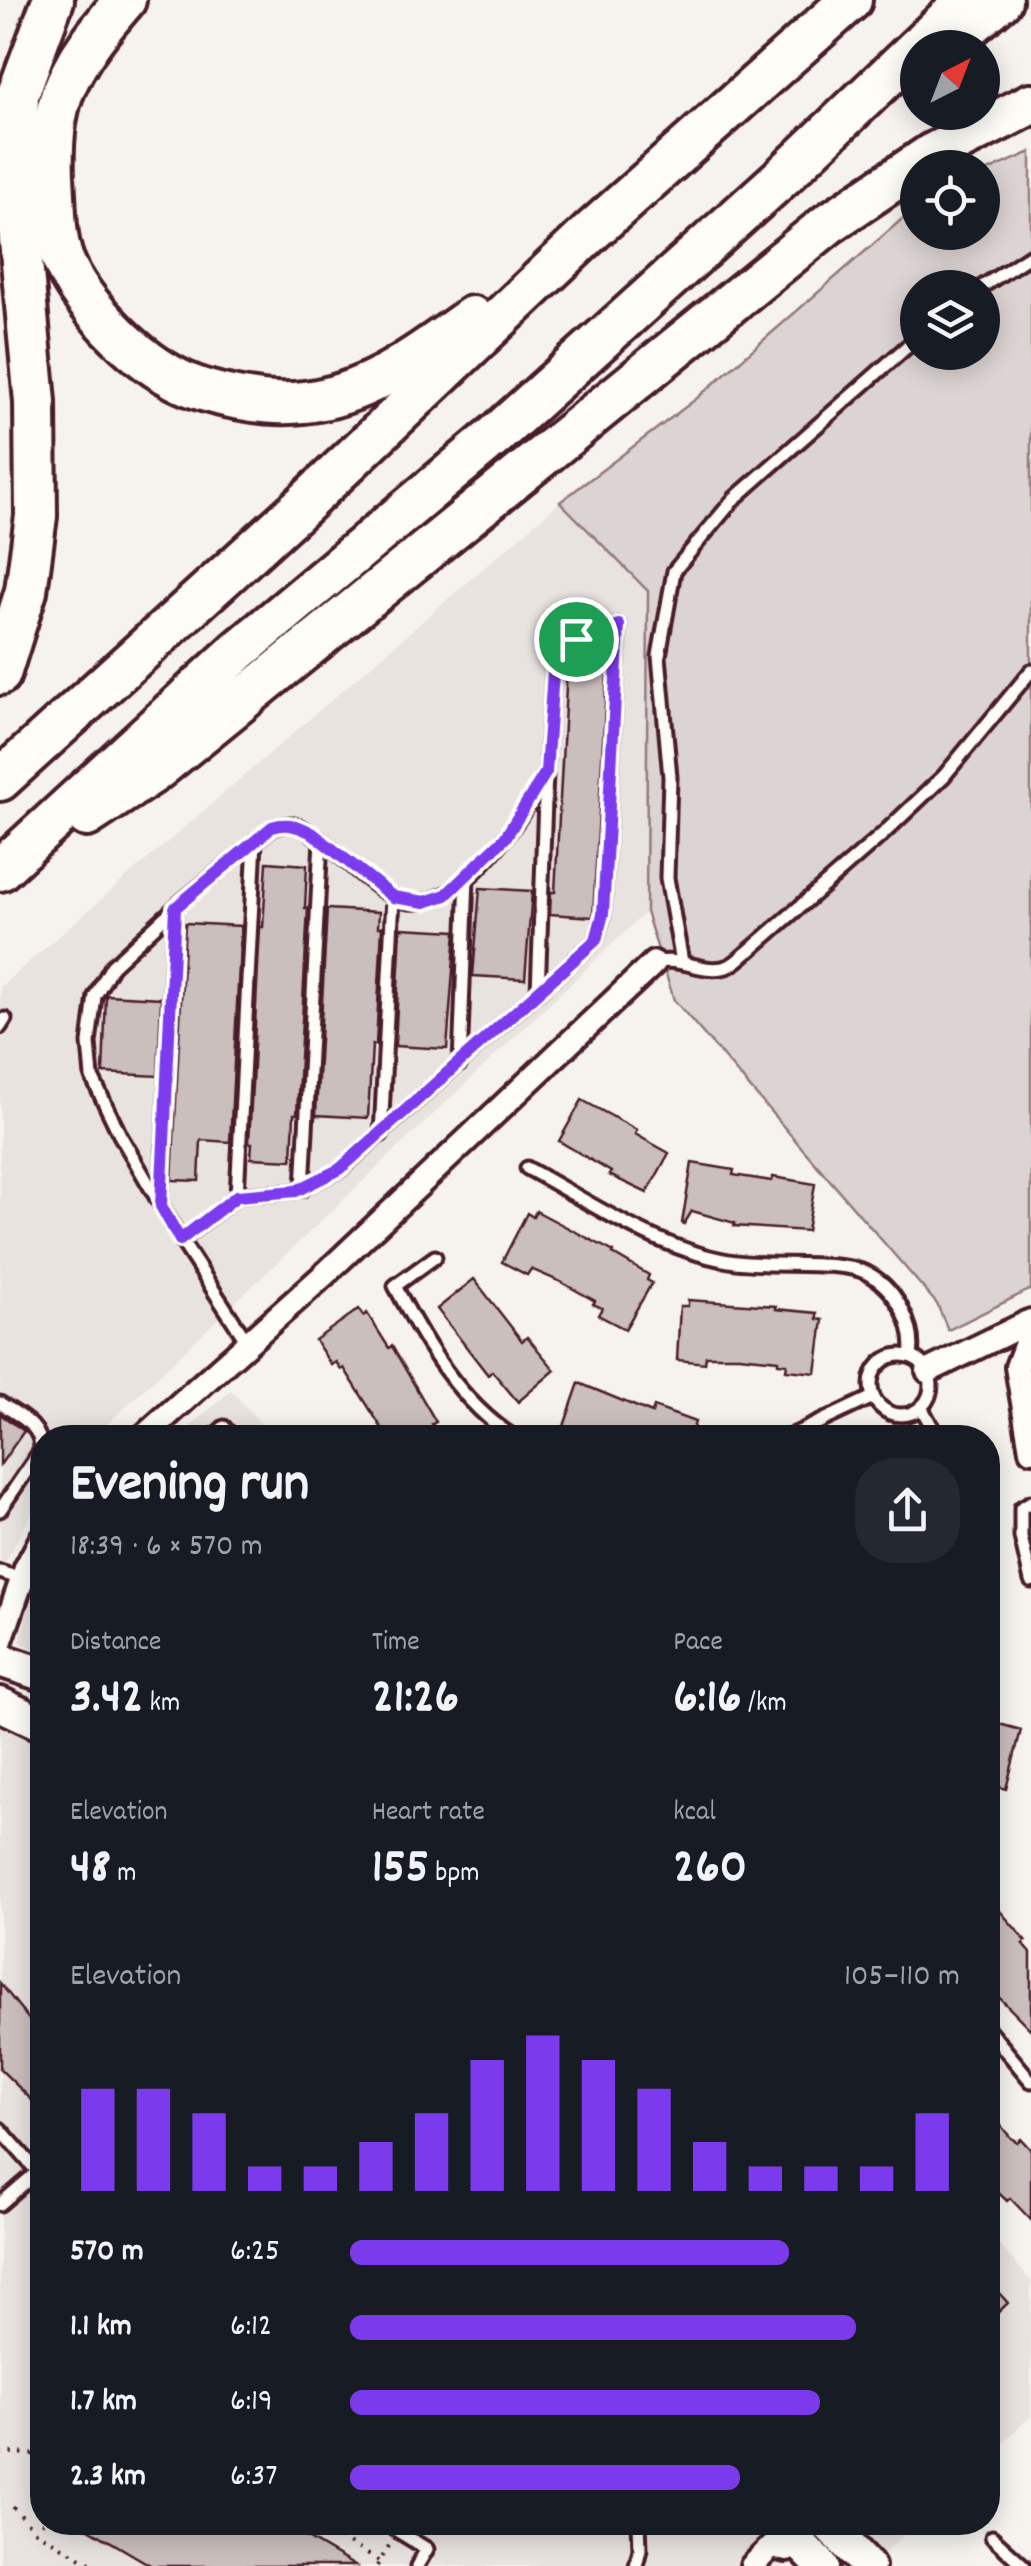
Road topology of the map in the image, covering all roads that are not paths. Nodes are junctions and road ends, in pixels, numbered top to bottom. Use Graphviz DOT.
graph roads {
  1 [pos="53,0"];
  2 [pos="125,0"];
  3 [pos="851,0"];
  4 [pos="967,0"];
  5 [pos="1002,0"];
  6 [pos="966,30"];
  7 [pos="900,83"];
  8 [pos="1031,104"];
  9 [pos="784,176"];
  10 [pos="593,230"];
  11 [pos="1031,256"];
  12 [pos="1000,275"];
  13 [pos="900,353"];
  14 [pos="1031,671"];
  15 [pos="0,674"];
  16 [pos="546,772"];
  17 [pos="0,780"];
  18 [pos="321,840"];
  19 [pos="255,841"];
  20 [pos="0,872"];
  21 [pos="467,876"];
  22 [pos="393,897"];
  23 [pos="175,908"];
  24 [pos="682,962"];
  25 [pos="654,963"];
  26 [pos="538,992"];
  27 [pos="460,1064"];
  28 [pos="380,1135"];
  29 [pos="527,1168"];
  30 [pos="303,1188"];
  31 [pos="237,1196"];
  32 [pos="161,1206"];
  33 [pos="180,1240"];
  34 [pos="435,1258"];
  35 [pos="1029,1334"];
  36 [pos="247,1342"];
  37 [pos="920,1364"];
  38 [pos="873,1397"];
  39 [pos="0,1404"];
  40 [pos="922,1407"];
  41 [pos="32,1425"];
  42 [pos="156,1425"];
  43 [pos="496,1425"];
  44 [pos="814,1425"];
  45 [pos="931,1425"];
  46 [pos="1031,1450"];
  47 [pos="30,1466"];
  48 [pos="1031,1502"];
  49 [pos="0,1510"];
  50 [pos="30,1553"];
  51 [pos="11,1576"];
  52 [pos="1031,1580"];
  53 [pos="0,1643"];
  54 [pos="0,1660"];
  55 [pos="30,1670"];
  56 [pos="0,1704"];
  57 [pos="30,1718"];
  58 [pos="1000,2044"];
  59 [pos="1031,2080"];
  60 [pos="0,2129"];
  61 [pos="30,2159"];
  62 [pos="30,2178"];
  63 [pos="0,2204"];
  64 [pos="404,2535"];
  65 [pos="640,2535"];
  66 [pos="838,2535"];
  67 [pos="992,2537"];
  68 [pos="788,2545"];
  69 [pos="418,2566"];
  70 [pos="636,2566"];
  71 [pos="752,2566"];
  72 [pos="822,2566"];
  73 [pos="868,2566"];
  74 [pos="1024,2566"];
  1 -- 15 [label="highway"];
  2 -- 10 [label="highway"];
  3 -- 10 [label="highway"];
  4 -- 9 [label="highway"];
  5 -- 6 [label="highway"];
  7 -- 9 [label="highway"];
  8 -- 20 [label="highway"];
  9 -- 20 [label="highway"];
  10 -- 17 [label="highway"];
  11 -- 12 [label="lane"];
  13 -- 24 [label="lane"];
  14 -- 24 [label="lane"];
  16 -- 21 [label="lane"];
  16 -- 26 [label="lane"];
  16 -- 26 [label="lane"];
  18 -- 19 [label="lane"];
  18 -- 22 [label="lane"];
  18 -- 30 [label="lane"];
  19 -- 23 [label="lane"];
  19 -- 31 [label="lane"];
  21 -- 22 [label="lane"];
  21 -- 27 [label="lane"];
  22 -- 28 [label="lane"];
  23 -- 32 [label="lane"];
  23 -- 32 [label="lane"];
  24 -- 25 [label="lane"];
  25 -- 36 [label="street"];
  26 -- 27 [label="lane"];
  27 -- 28 [label="lane"];
  28 -- 30 [label="lane"];
  29 -- 37 [label="lane"];
  30 -- 31 [label="lane"];
  31 -- 33 [label="lane"];
  32 -- 33 [label="lane"];
  33 -- 36 [label="lane"];
  34 -- 43 [label="lane"];
  35 -- 37 [label="street"];
  35 -- 46 [label="street"];
  36 -- 42 [label="street"];
  37 -- 38 [label="lane"];
  37 -- 40 [label="lane"];
  38 -- 40 [label="lane"];
  38 -- 44 [label="lane"];
  39 -- 41 [label="lane"];
  40 -- 45 [label="lane"];
  47 -- 49 [label="lane"];
  48 -- 52 [label="lane"];
  50 -- 51 [label="street"];
  51 -- 53 [label="street"];
  54 -- 55 [label="main road"];
  56 -- 57 [label="main road"];
  58 -- 59 [label="lane"];
  60 -- 61 [label="lane"];
  62 -- 63 [label="lane"];
  64 -- 69 [label="lane"];
  65 -- 70 [label="lane"];
  66 -- 73 [label="main road"];
  67 -- 74 [label="lane"];
  68 -- 71 [label="street"];
  68 -- 72 [label="main road"];
}
